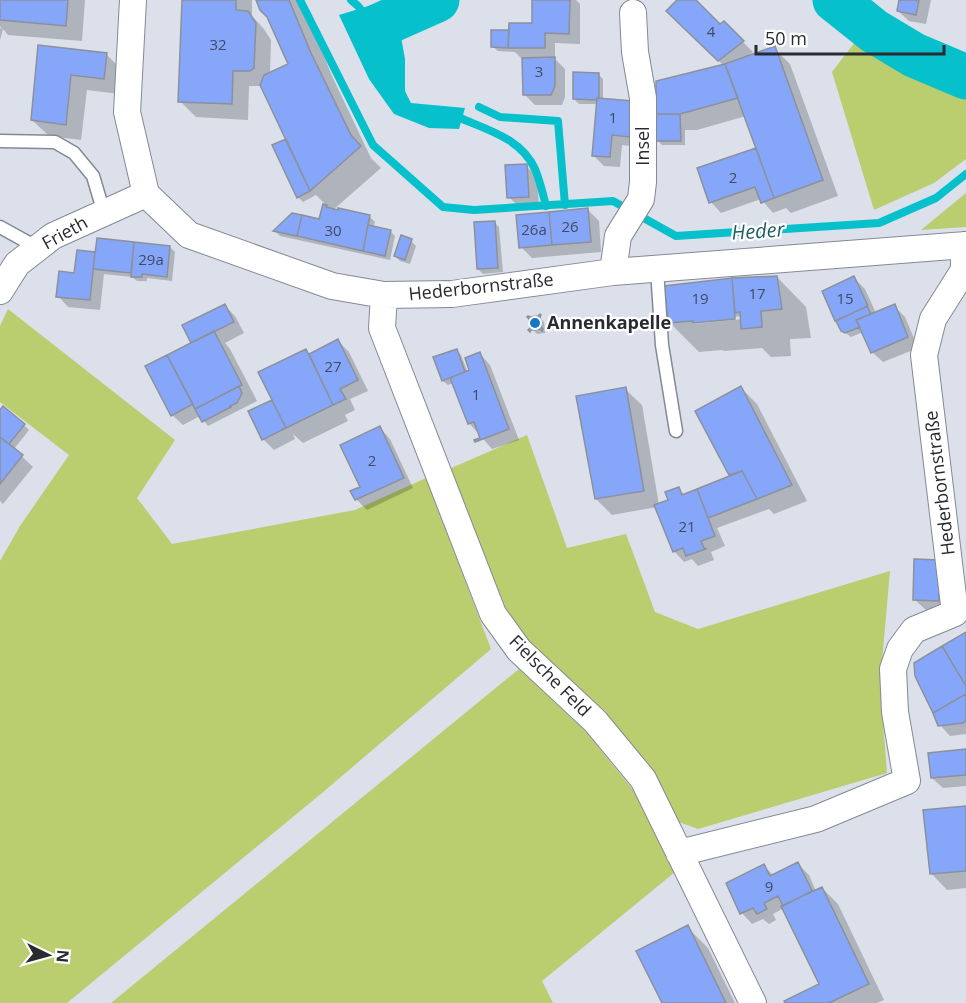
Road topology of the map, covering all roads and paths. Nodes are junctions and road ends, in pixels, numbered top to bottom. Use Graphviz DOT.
graph roads {
  1 [pos="133,0"];
  2 [pos="633,14"];
  3 [pos="0,141"];
  4 [pos="146,194"];
  5 [pos="104,213"];
  6 [pos="0,227"];
  7 [pos="965,245"];
  8 [pos="38,248"];
  9 [pos="657,269"];
  10 [pos="613,272"];
  11 [pos="0,291"];
  12 [pos="384,295"];
  13 [pos="676,431"];
  14 [pos="679,853"];
  15 [pos="753,1003"];
  1 -- 4 [label="street"];
  2 -- 10 [label="street, Insel"];
  3 -- 5 [label="lane"];
  4 -- 5 [label="street, Frieth"];
  4 -- 12 [label="street, Hederbornstraße"];
  5 -- 8 [label="street, Frieth"];
  6 -- 8 [label="lane"];
  7 -- 9 [label="street, Hederbornstraße"];
  7 -- 14 [label="street, Hederbornstraße"];
  8 -- 11 [label="street, Frieth"];
  9 -- 10 [label="street, Hederbornstraße"];
  9 -- 13 [label="lane"];
  10 -- 12 [label="street, Hederbornstraße"];
  12 -- 14 [label="street, Fielsche Feld"];
  14 -- 15 [label="street, Fielsche Feld"];
}
